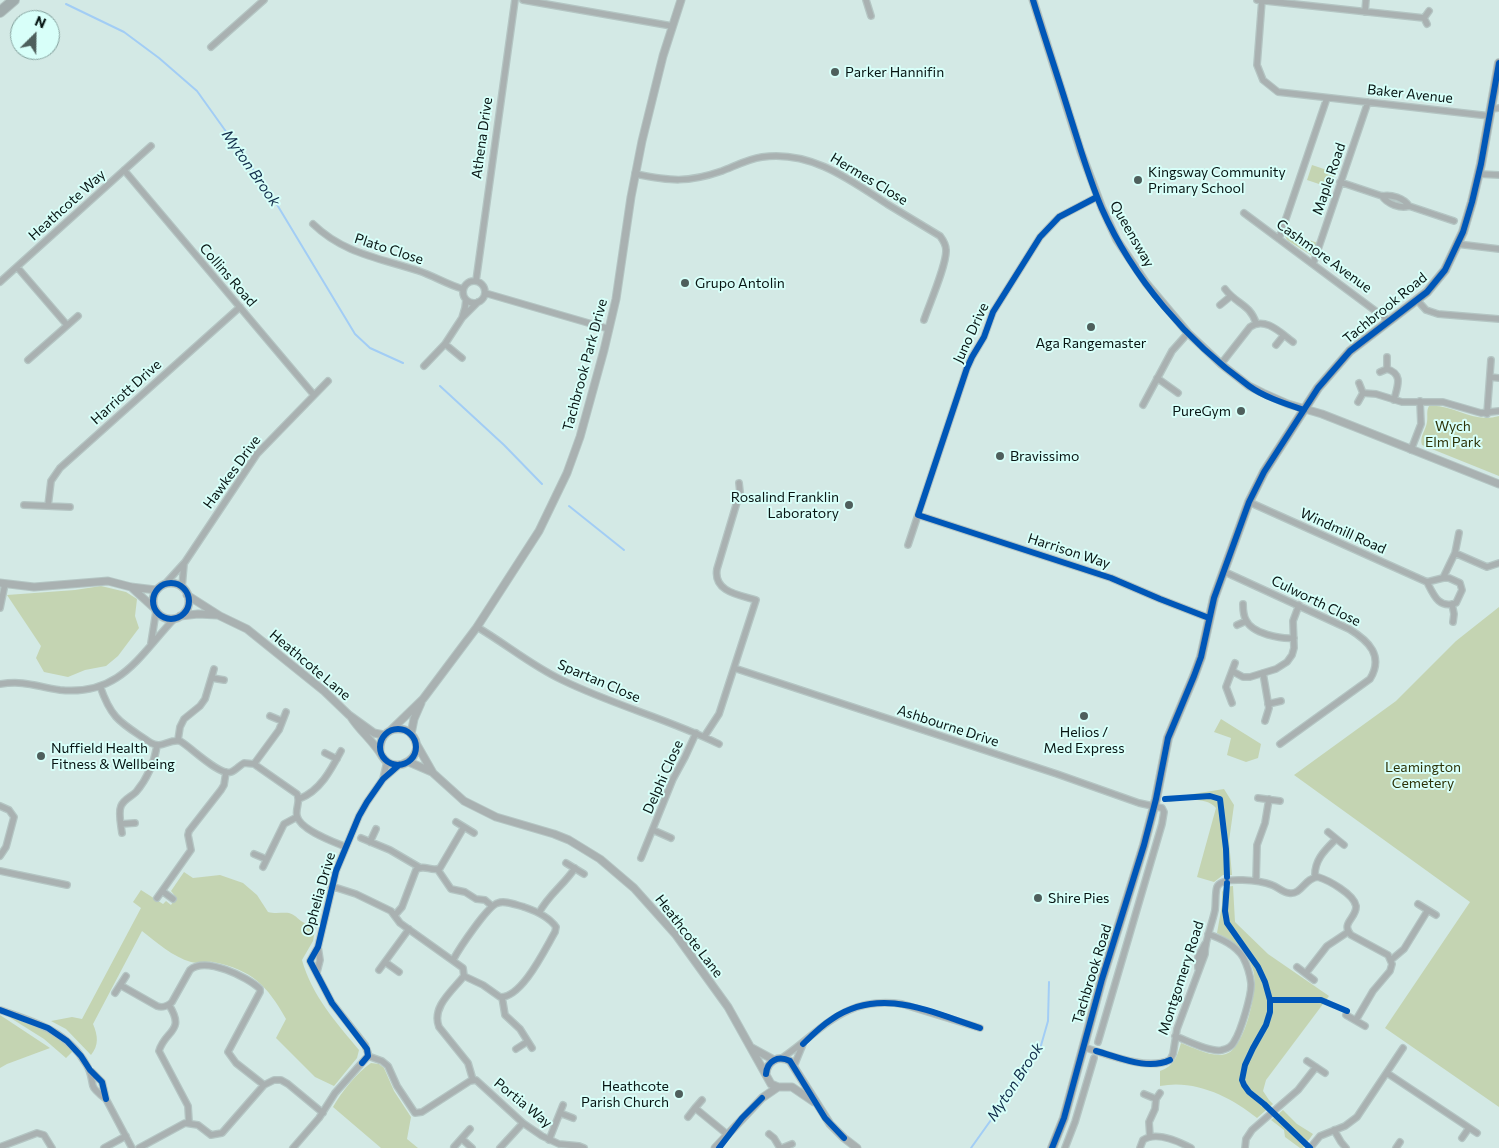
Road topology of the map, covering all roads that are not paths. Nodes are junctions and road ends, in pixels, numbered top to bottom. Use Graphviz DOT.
graph roads {
  1 [pos="14,0"];
  2 [pos="264,0"];
  3 [pos="515,0"];
  4 [pos="523,0"];
  5 [pos="681,0"];
  6 [pos="866,0"];
  7 [pos="1033,0"];
  8 [pos="1258,0"];
  9 [pos="1262,0"];
  10 [pos="1366,0"];
  11 [pos="1429,11"];
  12 [pos="0,12"];
  13 [pos="1365,12"];
  14 [pos="871,16"];
  15 [pos="1424,18"];
  16 [pos="1427,24"];
  17 [pos="672,26"];
  18 [pos="211,47"];
  19 [pos="1499,63"];
  20 [pos="1327,98"];
  21 [pos="1368,102"];
  22 [pos="1493,111"];
  23 [pos="151,146"];
  24 [pos="124,170"];
  25 [pos="635,174"];
  26 [pos="1479,174"];
  27 [pos="1499,175"];
  28 [pos="1340,182"];
  29 [pos="1097,197"];
  30 [pos="1244,213"];
  31 [pos="1454,221"];
  32 [pos="313,224"];
  33 [pos="1279,239"];
  34 [pos="1457,244"];
  35 [pos="1499,249"];
  36 [pos="1313,264"];
  37 [pos="17,267"];
  38 [pos="476,280"];
  39 [pos="0,282"];
  40 [pos="462,289"];
  41 [pos="1225,289"];
  42 [pos="485,293"];
  43 [pos="1230,296"];
  44 [pos="466,300"];
  45 [pos="1417,300"];
  46 [pos="478,302"];
  47 [pos="1220,305"];
  48 [pos="240,308"];
  49 [pos="78,316"];
  50 [pos="462,318"];
  51 [pos="1499,319"];
  52 [pos="924,320"];
  53 [pos="1389,321"];
  54 [pos="1256,323"];
  55 [pos="67,325"];
  56 [pos="609,329"];
  57 [pos="1188,333"];
  58 [pos="1284,335"];
  59 [pos="1293,342"];
  60 [pos="445,344"];
  61 [pos="1276,345"];
  62 [pos="1387,357"];
  63 [pos="462,358"];
  64 [pos="28,360"];
  65 [pos="1491,360"];
  66 [pos="1221,364"];
  67 [pos="424,366"];
  68 [pos="1387,369"];
  69 [pos="1380,372"];
  70 [pos="1490,377"];
  71 [pos="1157,378"];
  72 [pos="1499,378"];
  73 [pos="328,381"];
  74 [pos="1358,383"];
  75 [pos="1178,393"];
  76 [pos="1363,393"];
  77 [pos="314,395"];
  78 [pos="1394,400"];
  79 [pos="1420,401"];
  80 [pos="1358,402"];
  81 [pos="1143,405"];
  82 [pos="1304,410"];
  83 [pos="1499,411"];
  84 [pos="1487,414"];
  85 [pos="1411,450"];
  86 [pos="738,483"];
  87 [pos="1499,484"];
  88 [pos="1249,502"];
  89 [pos="24,505"];
  90 [pos="48,506"];
  91 [pos="70,507"];
  92 [pos="918,516"];
  93 [pos="1459,533"];
  94 [pos="908,545"];
  95 [pos="1455,553"];
  96 [pos="184,562"];
  97 [pos="1499,563"];
  98 [pos="1224,572"];
  99 [pos="1443,578"];
  100 [pos="1427,582"];
  101 [pos="3,584"];
  102 [pos="166,584"];
  103 [pos="131,587"];
  104 [pos="182,587"];
  105 [pos="156,590"];
  106 [pos="187,594"];
  107 [pos="1243,604"];
  108 [pos="1452,604"];
  109 [pos="1299,605"];
  110 [pos="0,608"];
  111 [pos="155,609"];
  112 [pos="220,616"];
  113 [pos="177,618"];
  114 [pos="1209,618"];
  115 [pos="1246,621"];
  116 [pos="1452,622"];
  117 [pos="1237,625"];
  118 [pos="477,627"];
  119 [pos="1294,638"];
  120 [pos="151,643"];
  121 [pos="1235,663"];
  122 [pos="734,668"];
  123 [pos="214,669"];
  124 [pos="1232,671"];
  125 [pos="1263,673"];
  126 [pos="212,678"];
  127 [pos="224,680"];
  128 [pos="0,684"];
  129 [pos="100,686"];
  130 [pos="423,700"];
  131 [pos="1281,701"];
  132 [pos="1232,703"];
  133 [pos="1268,704"];
  134 [pos="286,712"];
  135 [pos="349,715"];
  136 [pos="270,716"];
  137 [pos="282,721"];
  138 [pos="1266,722"];
  139 [pos="391,730"];
  140 [pos="696,733"];
  141 [pos="411,734"];
  142 [pos="384,735"];
  143 [pos="704,737"];
  144 [pos="178,740"];
  145 [pos="719,744"];
  146 [pos="1280,744"];
  147 [pos="417,745"];
  148 [pos="158,746"];
  149 [pos="341,751"];
  150 [pos="380,752"];
  151 [pos="325,753"];
  152 [pos="336,759"];
  153 [pos="387,762"];
  154 [pos="409,762"];
  155 [pos="254,764"];
  156 [pos="399,766"];
  157 [pos="226,772"];
  158 [pos="433,773"];
  159 [pos="383,779"];
  160 [pos="1258,798"];
  161 [pos="299,799"];
  162 [pos="1269,799"];
  163 [pos="1280,801"];
  164 [pos="0,806"];
  165 [pos="1154,806"];
  166 [pos="297,817"];
  167 [pos="456,822"];
  168 [pos="135,823"];
  169 [pos="121,824"];
  170 [pos="464,827"];
  171 [pos="376,829"];
  172 [pos="652,830"];
  173 [pos="474,832"];
  174 [pos="1328,832"];
  175 [pos="122,833"];
  176 [pos="361,838"];
  177 [pos="671,838"];
  178 [pos="1336,838"];
  179 [pos="370,842"];
  180 [pos="1344,845"];
  181 [pos="346,847"];
  182 [pos="254,854"];
  183 [pos="0,856"];
  184 [pos="641,858"];
  185 [pos="266,859"];
  186 [pos="566,863"];
  187 [pos="263,867"];
  188 [pos="419,867"];
  189 [pos="575,868"];
  190 [pos="438,870"];
  191 [pos="0,871"];
  192 [pos="584,874"];
  193 [pos="1315,877"];
  194 [pos="1256,881"];
  195 [pos="67,886"];
  196 [pos="332,886"];
  197 [pos="162,892"];
  198 [pos="157,898"];
  199 [pos="173,899"];
  200 [pos="1418,904"];
  201 [pos="492,906"];
  202 [pos="1428,910"];
  203 [pos="539,913"];
  204 [pos="395,915"];
  205 [pos="1436,915"];
  206 [pos="409,929"];
  207 [pos="1348,932"];
  208 [pos="1208,934"];
  209 [pos="318,947"];
  210 [pos="452,960"];
  211 [pos="1391,960"];
  212 [pos="385,962"];
  213 [pos="1297,967"];
  214 [pos="379,970"];
  215 [pos="317,972"];
  216 [pos="399,972"];
  217 [pos="1306,974"];
  218 [pos="126,976"];
  219 [pos="464,976"];
  220 [pos="1102,978"];
  221 [pos="1314,980"];
  222 [pos="1115,983"];
  223 [pos="120,984"];
  224 [pos="115,993"];
  225 [pos="502,997"];
  226 [pos="169,1005"];
  227 [pos="0,1010"];
  228 [pos="1346,1015"];
  229 [pos="1356,1020"];
  230 [pos="1365,1026"];
  231 [pos="980,1028"];
  232 [pos="1175,1036"];
  233 [pos="528,1042"];
  234 [pos="1098,1042"];
  235 [pos="803,1044"];
  236 [pos="1083,1047"];
  237 [pos="532,1048"];
  238 [pos="752,1048"];
  239 [pos="1403,1048"];
  240 [pos="516,1049"];
  241 [pos="368,1056"];
  242 [pos="1094,1058"];
  243 [pos="778,1059"];
  244 [pos="1307,1061"];
  245 [pos="1316,1067"];
  246 [pos="795,1068"];
  247 [pos="90,1070"];
  248 [pos="1387,1072"];
  249 [pos="1325,1073"];
  250 [pos="767,1077"];
  251 [pos="473,1080"];
  252 [pos="264,1085"];
  253 [pos="787,1086"];
  254 [pos="778,1087"];
  255 [pos="1160,1092"];
  256 [pos="1144,1094"];
  257 [pos="762,1098"];
  258 [pos="106,1099"];
  259 [pos="1156,1099"];
  260 [pos="702,1100"];
  261 [pos="814,1102"];
  262 [pos="563,1105"];
  263 [pos="695,1108"];
  264 [pos="323,1113"];
  265 [pos="560,1113"];
  266 [pos="688,1117"];
  267 [pos="572,1118"];
  268 [pos="1064,1118"];
  269 [pos="189,1122"];
  270 [pos="1075,1122"];
  271 [pos="523,1123"];
  272 [pos="1469,1128"];
  273 [pos="470,1129"];
  274 [pos="1334,1130"];
  275 [pos="1477,1133"];
  276 [pos="769,1134"];
  277 [pos="728,1135"];
  278 [pos="126,1136"];
  279 [pos="1150,1136"];
  280 [pos="1462,1138"];
  281 [pos="462,1139"];
  282 [pos="549,1140"];
  283 [pos="1400,1142"];
  284 [pos="792,1144"];
  285 [pos="0,1147"];
  286 [pos="454,1147"];
  287 [pos="719,1147"];
  288 [pos="52,1148"];
  289 [pos="104,1148"];
  290 [pos="132,1148"];
  291 [pos="138,1148"];
  292 [pos="293,1148"];
  293 [pos="472,1148"];
  294 [pos="500,1148"];
  295 [pos="584,1148"];
  296 [pos="781,1148"];
  297 [pos="857,1148"];
  298 [pos="1052,1148"];
  299 [pos="1065,1148"];
  300 [pos="1140,1148"];
  301 [pos="1191,1148"];
  302 [pos="1245,1148"];
  303 [pos="1310,1148"];
  304 [pos="1346,1148"];
  305 [pos="1396,1148"];
  1 -- 12 [label="highway"];
  2 -- 18 [label="street"];
  3 -- 38 [label="street, Athena Drive"];
  4 -- 17 [label="street"];
  5 -- 17 [label="street, Tachbrook Park Drive"];
  6 -- 14 [label="street"];
  7 -- 29 [label="street, Queensway"];
  8 -- 9 [label="street"];
  9 -- 13 [label="street"];
  9 -- 20 [label="street, Baker Avenue"];
  10 -- 13 [label="street"];
  11 -- 15 [label="street"];
  13 -- 15 [label="street"];
  15 -- 16 [label="street"];
  17 -- 25 [label="street, Tachbrook Park Drive"];
  19 -- 22 [label="main road, Tachbrook Road"];
  20 -- 21 [label="street, Baker Avenue"];
  20 -- 33 [label="street"];
  21 -- 22 [label="street, Baker Avenue"];
  21 -- 28 [label="street, Maple Road"];
  22 -- 26 [label="main road, Tachbrook Road"];
  23 -- 24 [label="street, Heathcote Way"];
  24 -- 37 [label="street, Heathcote Way"];
  24 -- 48 [label="street, Collins Road"];
  25 -- 52 [label="street, Hermes Close"];
  25 -- 56 [label="street, Tachbrook Park Drive"];
  26 -- 27 [label="street"];
  26 -- 34 [label="main road, Tachbrook Road"];
  28 -- 31 [label="street"];
  28 -- 36 [label="street, Maple Road"];
  29 -- 57 [label="street, Queensway"];
  29 -- 92 [label="street, Juno Drive"];
  30 -- 33 [label="street, Cashmore Avenue"];
  32 -- 40 [label="street, Plato Close"];
  33 -- 36 [label="street, Cashmore Avenue"];
  34 -- 35 [label="street"];
  34 -- 45 [label="main road, Tachbrook Road"];
  36 -- 53 [label="street, Cashmore Avenue"];
  37 -- 39 [label="street, Heathcote Way"];
  37 -- 55 [label="street"];
  38 -- 40 [label="street"];
  38 -- 42 [label="street"];
  40 -- 44 [label="street"];
  41 -- 43 [label="street"];
  42 -- 46 [label="street"];
  42 -- 56 [label="street"];
  43 -- 47 [label="street"];
  43 -- 54 [label="street"];
  44 -- 46 [label="street"];
  44 -- 50 [label="street"];
  45 -- 51 [label="street"];
  45 -- 53 [label="main road, Tachbrook Road"];
  46 -- 50 [label="street"];
  48 -- 77 [label="street, Collins Road"];
  48 -- 90 [label="street, Harriott Drive"];
  49 -- 55 [label="street"];
  50 -- 60 [label="street"];
  53 -- 82 [label="main road, Tachbrook Road"];
  54 -- 58 [label="street"];
  54 -- 66 [label="street"];
  55 -- 64 [label="street"];
  56 -- 118 [label="street, Tachbrook Park Drive"];
  57 -- 66 [label="street, Queensway"];
  57 -- 71 [label="street"];
  58 -- 59 [label="street"];
  58 -- 61 [label="street"];
  60 -- 63 [label="street"];
  60 -- 67 [label="street"];
  62 -- 68 [label="street"];
  65 -- 70 [label="street"];
  66 -- 82 [label="street, Queensway"];
  68 -- 69 [label="street"];
  68 -- 78 [label="street"];
  70 -- 72 [label="street"];
  70 -- 84 [label="street"];
  71 -- 75 [label="street"];
  71 -- 81 [label="street"];
  73 -- 77 [label="street, Hawkes Drive"];
  74 -- 76 [label="street"];
  76 -- 78 [label="street"];
  76 -- 80 [label="street"];
  77 -- 96 [label="street, Hawkes Drive"];
  78 -- 79 [label="street"];
  79 -- 84 [label="street"];
  79 -- 85 [label="street"];
  82 -- 85 [label="street, Queensway"];
  82 -- 88 [label="main road, Tachbrook Road"];
  83 -- 84 [label="street"];
  85 -- 87 [label="street, Queensway"];
  86 -- 122 [label="street"];
  88 -- 98 [label="main road, Tachbrook Road"];
  88 -- 100 [label="street, Windmill Road"];
  89 -- 90 [label="street"];
  90 -- 91 [label="street"];
  92 -- 94 [label="street, Juno Drive"];
  92 -- 114 [label="street, Harrison Way"];
  93 -- 95 [label="street"];
  95 -- 97 [label="street"];
  95 -- 99 [label="street"];
  96 -- 102 [label="street, Hawkes Drive"];
  96 -- 104 [label="street, Hawkes Drive"];
  98 -- 109 [label="street, Culworth Close"];
  98 -- 114 [label="main road, Tachbrook Road"];
  99 -- 100 [label="street"];
  99 -- 108 [label="street"];
  100 -- 108 [label="street"];
  101 -- 103 [label="street"];
  101 -- 110 [label="street"];
  102 -- 104 [label="street"];
  102 -- 105 [label="street"];
  103 -- 105 [label="street"];
  103 -- 111 [label="street"];
  104 -- 106 [label="street"];
  105 -- 111 [label="street"];
  106 -- 112 [label="street, Heathcote Lane"];
  106 -- 113 [label="street"];
  107 -- 115 [label="street"];
  108 -- 116 [label="street"];
  109 -- 119 [label="street"];
  109 -- 146 [label="street, Culworth Close"];
  111 -- 113 [label="street"];
  111 -- 120 [label="street"];
  112 -- 113 [label="street, Heathcote Lane"];
  112 -- 135 [label="street, Heathcote Lane"];
  113 -- 120 [label="street"];
  114 -- 165 [label="main road, Tachbrook Road"];
  115 -- 117 [label="street"];
  115 -- 119 [label="street"];
  118 -- 130 [label="street, Tachbrook Park Drive"];
  118 -- 140 [label="street, Spartan Close"];
  119 -- 125 [label="street"];
  120 -- 129 [label="street"];
  121 -- 124 [label="street"];
  122 -- 143 [label="street"];
  122 -- 165 [label="street, Ashbourne Drive"];
  123 -- 126 [label="street"];
  124 -- 125 [label="street"];
  124 -- 132 [label="street"];
  125 -- 133 [label="street"];
  126 -- 127 [label="street"];
  126 -- 144 [label="street"];
  128 -- 129 [label="street"];
  129 -- 148 [label="street"];
  130 -- 139 [label="street, Tachbrook Park Drive"];
  130 -- 141 [label="street, Tachbrook Park Drive"];
  131 -- 133 [label="street"];
  133 -- 138 [label="street"];
  134 -- 137 [label="street"];
  135 -- 142 [label="street, Heathcote Lane"];
  135 -- 150 [label="street"];
  136 -- 137 [label="street"];
  137 -- 155 [label="street"];
  139 -- 141 [label="street"];
  139 -- 142 [label="street"];
  140 -- 143 [label="street, Spartan Close"];
  140 -- 172 [label="street, Delphi Close"];
  141 -- 147 [label="street"];
  142 -- 150 [label="street"];
  143 -- 145 [label="street, Spartan Close"];
  144 -- 148 [label="street"];
  144 -- 157 [label="street"];
  147 -- 154 [label="street"];
  147 -- 158 [label="street, Heathcote Lane"];
  148 -- 169 [label="street"];
  149 -- 152 [label="street"];
  150 -- 153 [label="street"];
  151 -- 152 [label="street"];
  152 -- 161 [label="street"];
  153 -- 156 [label="street"];
  153 -- 159 [label="street, Ophelia Drive"];
  154 -- 156 [label="street"];
  154 -- 158 [label="street, Heathcote Lane"];
  155 -- 157 [label="street"];
  155 -- 161 [label="street"];
  156 -- 159 [label="street, Ophelia Drive"];
  157 -- 197 [label="street"];
  158 -- 238 [label="street, Heathcote Lane"];
  159 -- 181 [label="street, Ophelia Drive"];
  160 -- 162 [label="street"];
  161 -- 166 [label="street"];
  162 -- 163 [label="street"];
  162 -- 194 [label="street"];
  164 -- 183 [label="street"];
  165 -- 220 [label="main road, Tachbrook Road"];
  165 -- 222 [label="street, Tachbrook Road"];
  166 -- 181 [label="street"];
  166 -- 185 [label="street"];
  167 -- 170 [label="street"];
  168 -- 169 [label="street"];
  169 -- 175 [label="street"];
  170 -- 173 [label="street"];
  170 -- 190 [label="street"];
  171 -- 179 [label="street"];
  172 -- 177 [label="street, Delphi Close"];
  172 -- 184 [label="street, Delphi Close"];
  174 -- 178 [label="street"];
  176 -- 179 [label="street"];
  178 -- 180 [label="street"];
  178 -- 193 [label="street"];
  179 -- 188 [label="street"];
  181 -- 196 [label="street, Ophelia Drive"];
  182 -- 185 [label="street"];
  185 -- 187 [label="street"];
  186 -- 189 [label="street"];
  188 -- 190 [label="street"];
  188 -- 204 [label="street"];
  189 -- 192 [label="street"];
  189 -- 203 [label="street"];
  190 -- 201 [label="street"];
  191 -- 195 [label="street"];
  193 -- 194 [label="street, Montgomery Road"];
  193 -- 207 [label="street"];
  194 -- 208 [label="street, Montgomery Road"];
  196 -- 204 [label="street"];
  196 -- 209 [label="street, Ophelia Drive"];
  197 -- 198 [label="street"];
  197 -- 199 [label="street"];
  200 -- 202 [label="street"];
  201 -- 203 [label="street"];
  201 -- 210 [label="street"];
  202 -- 205 [label="street"];
  202 -- 211 [label="street"];
  203 -- 225 [label="street"];
  204 -- 206 [label="street"];
  206 -- 210 [label="street"];
  206 -- 212 [label="street"];
  207 -- 211 [label="street"];
  207 -- 217 [label="street"];
  208 -- 232 [label="street, Montgomery Road"];
  208 -- 232 [label="street"];
  209 -- 215 [label="street, Ophelia Drive"];
  209 -- 215 [label="street, Ophelia Drive"];
  210 -- 219 [label="street"];
  211 -- 229 [label="street"];
  212 -- 214 [label="street"];
  212 -- 216 [label="street"];
  213 -- 217 [label="street"];
  215 -- 241 [label="street, Ophelia Drive"];
  217 -- 221 [label="street"];
  218 -- 223 [label="street"];
  219 -- 225 [label="street"];
  219 -- 251 [label="street"];
  220 -- 222 [label="street, Tachbrook Road"];
  220 -- 236 [label="main road, Tachbrook Road"];
  222 -- 234 [label="street, Tachbrook Road"];
  223 -- 224 [label="street"];
  223 -- 226 [label="street"];
  225 -- 233 [label="street"];
  226 -- 252 [label="street"];
  226 -- 269 [label="street"];
  227 -- 247 [label="street"];
  228 -- 229 [label="street"];
  229 -- 230 [label="street"];
  231 -- 235 [label="street"];
  232 -- 236 [label="street, Montgomery Road"];
  233 -- 237 [label="street"];
  233 -- 240 [label="street"];
  235 -- 243 [label="street"];
  235 -- 246 [label="street"];
  236 -- 268 [label="main road, Tachbrook Road"];
  238 -- 243 [label="street"];
  238 -- 250 [label="street, Heathcote Lane"];
  239 -- 248 [label="street"];
  241 -- 251 [label="street, Portia Way"];
  241 -- 264 [label="street"];
  242 -- 270 [label="street"];
  243 -- 246 [label="street"];
  243 -- 250 [label="street"];
  244 -- 245 [label="street"];
  245 -- 249 [label="street"];
  245 -- 302 [label="street"];
  246 -- 253 [label="street"];
  246 -- 261 [label="street"];
  247 -- 258 [label="street"];
  247 -- 258 [label="street"];
  248 -- 272 [label="street"];
  248 -- 274 [label="street"];
  250 -- 254 [label="street, Heathcote Lane"];
  250 -- 257 [label="street"];
  251 -- 271 [label="street, Portia Way"];
  252 -- 264 [label="street"];
  252 -- 269 [label="street"];
  253 -- 254 [label="street"];
  253 -- 261 [label="street"];
  254 -- 257 [label="street"];
  255 -- 259 [label="street"];
  256 -- 259 [label="street"];
  257 -- 277 [label="street"];
  258 -- 278 [label="street"];
  259 -- 279 [label="street"];
  260 -- 263 [label="street"];
  261 -- 297 [label="street"];
  262 -- 265 [label="street"];
  263 -- 266 [label="street"];
  263 -- 277 [label="street"];
  264 -- 292 [label="street"];
  265 -- 267 [label="street"];
  265 -- 282 [label="street"];
  268 -- 270 [label="street"];
  268 -- 298 [label="main road, Tachbrook Road"];
  269 -- 291 [label="street"];
  270 -- 299 [label="street"];
  271 -- 282 [label="street, Portia Way"];
  271 -- 294 [label="street"];
  272 -- 275 [label="street"];
  272 -- 280 [label="street"];
  273 -- 281 [label="street"];
  274 -- 303 [label="street"];
  274 -- 304 [label="street"];
  276 -- 296 [label="street"];
  277 -- 287 [label="street"];
  278 -- 289 [label="street"];
  278 -- 290 [label="street"];
  279 -- 300 [label="street"];
  279 -- 301 [label="street"];
  281 -- 286 [label="street"];
  281 -- 293 [label="street"];
  282 -- 295 [label="street, Portia Way"];
  283 -- 305 [label="street"];
  284 -- 296 [label="street"];
  285 -- 288 [label="street"];
}
